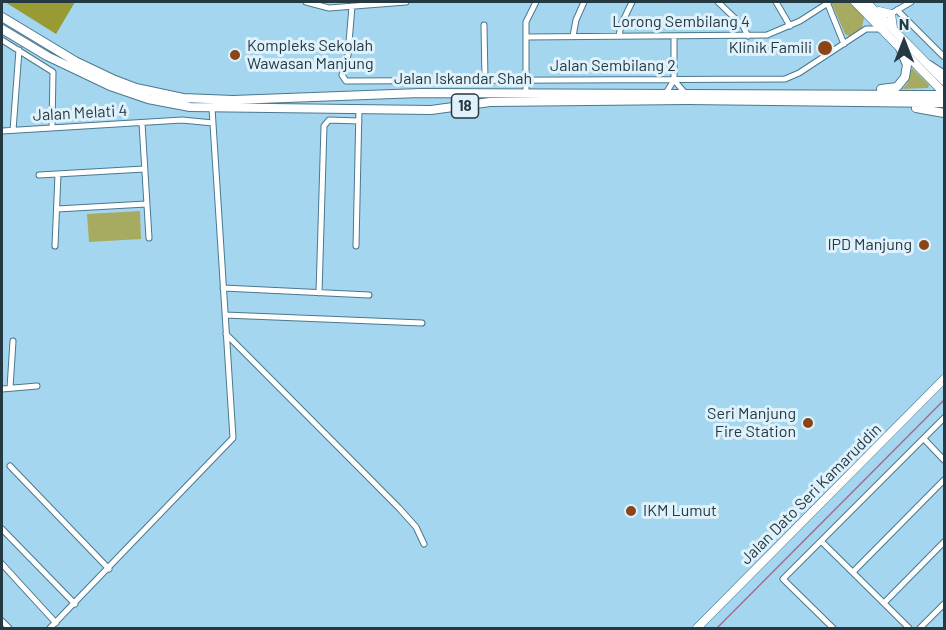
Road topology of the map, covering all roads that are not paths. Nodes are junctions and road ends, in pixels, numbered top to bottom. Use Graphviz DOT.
graph roads {
  1 [pos="306,2"];
  2 [pos="386,2"];
  3 [pos="406,2"];
  4 [pos="536,2"];
  5 [pos="584,2"];
  6 [pos="632,2"];
  7 [pos="718,2"];
  8 [pos="776,2"];
  9 [pos="828,2"];
  10 [pos="855,2"];
  11 [pos="910,2"];
  12 [pos="334,5"];
  13 [pos="352,6"];
  14 [pos="869,8"];
  15 [pos="894,12"];
  16 [pos="2,17"];
  17 [pos="484,25"];
  18 [pos="790,26"];
  19 [pos="2,29"];
  20 [pos="866,29"];
  21 [pos="882,29"];
  22 [pos="893,29"];
  23 [pos="573,36"];
  24 [pos="619,36"];
  25 [pos="674,36"];
  26 [pos="748,36"];
  27 [pos="526,37"];
  28 [pos="2,40"];
  29 [pos="844,44"];
  30 [pos="900,48"];
  31 [pos="18,50"];
  32 [pos="943,56"];
  33 [pos="929,65"];
  34 [pos="945,75"];
  35 [pos="526,79"];
  36 [pos="485,80"];
  37 [pos="674,80"];
  38 [pos="346,81"];
  39 [pos="945,81"];
  40 [pos="406,93"];
  41 [pos="439,93"];
  42 [pos="666,93"];
  43 [pos="685,93"];
  44 [pos="820,93"];
  45 [pos="526,94"];
  46 [pos="945,94"];
  47 [pos="344,96"];
  48 [pos="945,103"];
  49 [pos="879,104"];
  50 [pos="212,108"];
  51 [pos="359,108"];
  52 [pos="410,109"];
  53 [pos="439,109"];
  54 [pos="945,113"];
  55 [pos="359,121"];
  56 [pos="142,123"];
  57 [pos="213,123"];
  58 [pos="52,128"];
  59 [pos="13,130"];
  60 [pos="2,131"];
  61 [pos="144,169"];
  62 [pos="58,174"];
  63 [pos="39,175"];
  64 [pos="146,204"];
  65 [pos="57,209"];
  66 [pos="149,238"];
  67 [pos="55,246"];
  68 [pos="356,246"];
  69 [pos="223,288"];
  70 [pos="319,293"];
  71 [pos="369,295"];
  72 [pos="225,315"];
  73 [pos="422,323"];
  74 [pos="226,334"];
  75 [pos="13,341"];
  76 [pos="945,379"];
  77 [pos="37,386"];
  78 [pos="10,388"];
  79 [pos="2,389"];
  80 [pos="945,417"];
  81 [pos="924,439"];
  82 [pos="945,460"];
  83 [pos="10,466"];
  84 [pos="945,480"];
  85 [pos="2,529"];
  86 [pos="822,542"];
  87 [pos="945,542"];
  88 [pos="424,544"];
  89 [pos="2,564"];
  90 [pos="109,569"];
  91 [pos="853,572"];
  92 [pos="884,603"];
  93 [pos="75,604"];
  94 [pos="945,604"];
  95 [pos="2,621"];
  96 [pos="56,623"];
  97 [pos="9,628"];
  98 [pos="50,628"];
  99 [pos="697,628"];
  100 [pos="832,628"];
  101 [pos="909,628"];
  102 [pos="920,628"];
  1 -- 12 [label="street"];
  2 -- 3 [label="street"];
  2 -- 13 [label="street"];
  4 -- 27 [label="street"];
  5 -- 23 [label="street"];
  6 -- 24 [label="street"];
  7 -- 26 [label="street"];
  8 -- 18 [label="street"];
  9 -- 18 [label="street, Lorong Sembilang 4"];
  9 -- 29 [label="street"];
  10 -- 14 [label="street"];
  11 -- 15 [label="street"];
  12 -- 13 [label="street"];
  13 -- 38 [label="street"];
  14 -- 15 [label="street"];
  14 -- 20 [label="street"];
  14 -- 21 [label="street"];
  14 -- 22 [label="street"];
  15 -- 22 [label="street"];
  15 -- 32 [label="street"];
  16 -- 47 [label="main road, Jalan Iskandar Shah / 18"];
  17 -- 36 [label="street"];
  18 -- 26 [label="street, Lorong Sembilang 4"];
  19 -- 50 [label="main road, Jalan Iskandar Shah / 18"];
  20 -- 21 [label="street"];
  20 -- 29 [label="street, Jalan Sembilang 2"];
  21 -- 30 [label="street"];
  22 -- 33 [label="street"];
  23 -- 24 [label="street, Lorong Sembilang 4"];
  23 -- 27 [label="street, Lorong Sembilang 4"];
  24 -- 25 [label="street, Lorong Sembilang 4"];
  25 -- 26 [label="street, Lorong Sembilang 4"];
  25 -- 37 [label="street"];
  27 -- 35 [label="street"];
  28 -- 31 [label="street"];
  29 -- 37 [label="street, Jalan Sembilang 2"];
  30 -- 44 [label="main road"];
  30 -- 46 [label="street"];
  31 -- 58 [label="street"];
  31 -- 59 [label="street"];
  33 -- 34 [label="main road"];
  33 -- 39 [label="street"];
  35 -- 36 [label="street, Jalan Sembilang 2"];
  35 -- 37 [label="street, Jalan Sembilang 2"];
  35 -- 45 [label="street"];
  36 -- 38 [label="street, Jalan Sembilang 2"];
  37 -- 42 [label="street"];
  37 -- 43 [label="street"];
  38 -- 47 [label="street"];
  40 -- 41 [label="main road, Jalan Iskandar Shah / 18"];
  40 -- 47 [label="main road, Jalan Iskandar Shah / 18"];
  40 -- 52 [label="main road"];
  41 -- 45 [label="main road, Jalan Iskandar Shah / 18"];
  41 -- 53 [label="main road"];
  42 -- 43 [label="main road, Jalan Iskandar Shah / 18"];
  42 -- 45 [label="main road, Jalan Iskandar Shah / 18"];
  43 -- 44 [label="main road, Jalan Iskandar Shah / 18"];
  44 -- 46 [label="main road, Jalan Iskandar Shah / 18"];
  48 -- 49 [label="main road, Jalan Iskandar Shah / 18"];
  49 -- 53 [label="main road, Jalan Iskandar Shah / 18"];
  49 -- 54 [label="main road"];
  50 -- 51 [label="main road, Jalan Iskandar Shah / 18"];
  50 -- 57 [label="street"];
  51 -- 52 [label="main road, Jalan Iskandar Shah / 18"];
  51 -- 55 [label="street"];
  52 -- 53 [label="main road, Jalan Iskandar Shah / 18"];
  55 -- 68 [label="street"];
  55 -- 70 [label="street"];
  56 -- 57 [label="street, Jalan Melati 4"];
  56 -- 58 [label="street, Jalan Melati 4"];
  56 -- 61 [label="street"];
  57 -- 69 [label="street"];
  58 -- 59 [label="street, Jalan Melati 4"];
  59 -- 60 [label="street, Jalan Melati 4"];
  61 -- 62 [label="street"];
  61 -- 64 [label="street"];
  62 -- 63 [label="street"];
  62 -- 65 [label="street"];
  64 -- 65 [label="street"];
  64 -- 66 [label="street"];
  65 -- 67 [label="street"];
  69 -- 70 [label="street"];
  69 -- 72 [label="street"];
  70 -- 71 [label="street"];
  72 -- 73 [label="street"];
  72 -- 74 [label="street"];
  74 -- 88 [label="street"];
  74 -- 90 [label="street"];
  75 -- 78 [label="street"];
  76 -- 99 [label="street, Jalan Dato Seri Kamaruddin"];
  77 -- 78 [label="street"];
  78 -- 79 [label="street"];
  80 -- 81 [label="street"];
  81 -- 82 [label="street"];
  81 -- 86 [label="street"];
  83 -- 90 [label="street"];
  84 -- 91 [label="street"];
  85 -- 93 [label="street"];
  86 -- 91 [label="street"];
  86 -- 100 [label="street"];
  87 -- 92 [label="street"];
  89 -- 96 [label="street"];
  90 -- 93 [label="street"];
  91 -- 92 [label="street"];
  92 -- 101 [label="street"];
  93 -- 96 [label="street"];
  94 -- 102 [label="street"];
  95 -- 97 [label="street"];
  96 -- 98 [label="street"];
}
